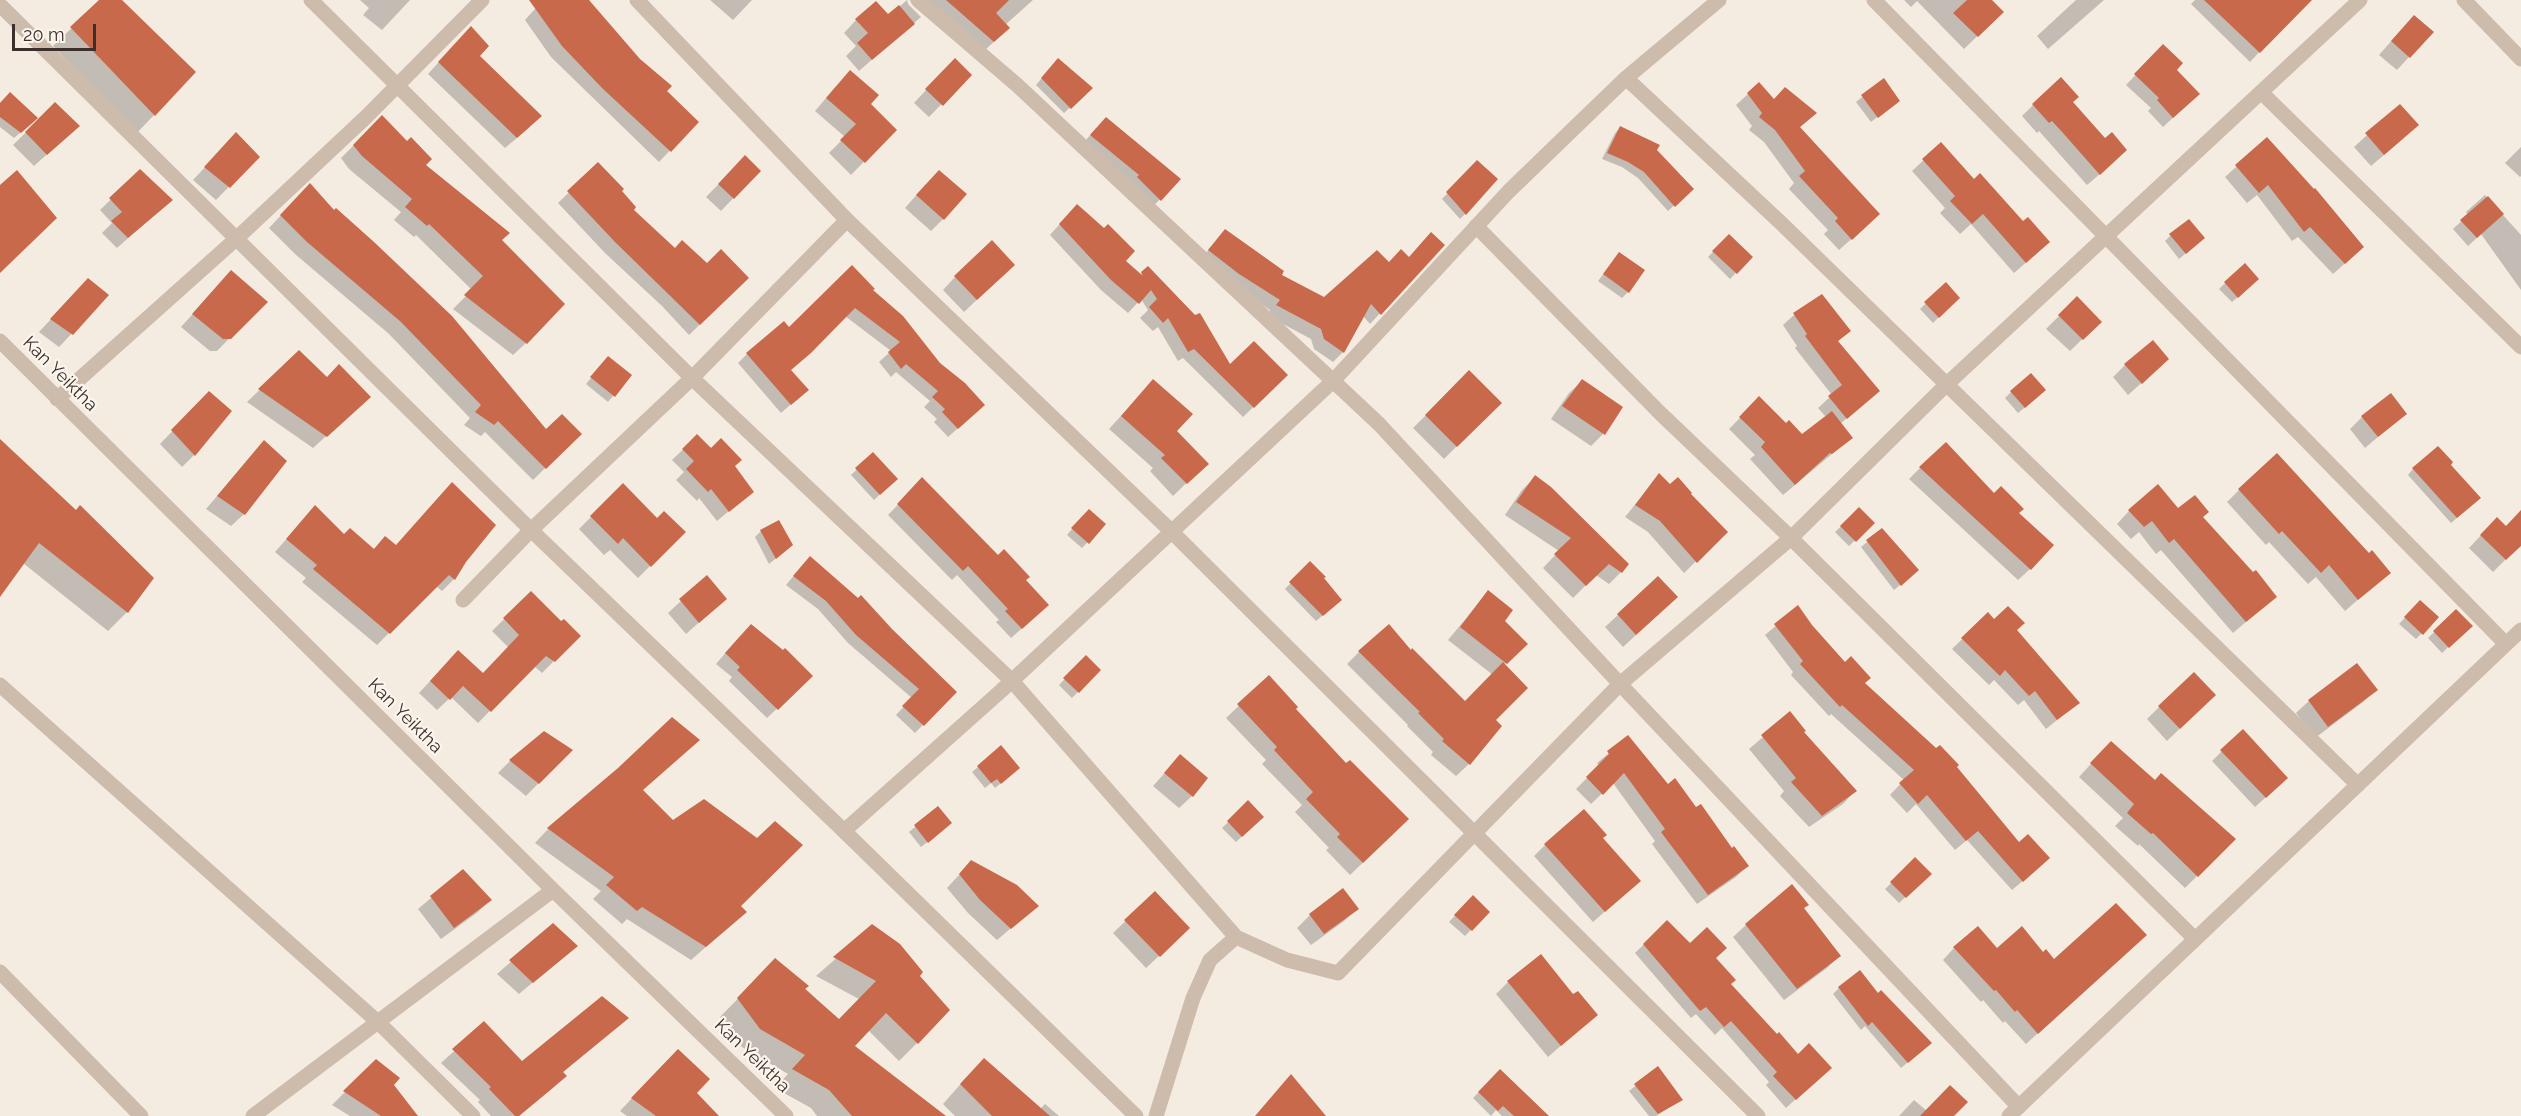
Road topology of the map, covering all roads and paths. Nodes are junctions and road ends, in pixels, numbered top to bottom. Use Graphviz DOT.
graph roads {
  1 [pos="311,0"];
  2 [pos="482,0"];
  3 [pos="637,0"];
  4 [pos="918,0"];
  5 [pos="1719,0"];
  6 [pos="1874,0"];
  7 [pos="2360,0"];
  8 [pos="2464,0"];
  9 [pos="0,5"];
  10 [pos="2521,59"];
  11 [pos="1626,78"];
  12 [pos="397,86"];
  13 [pos="2261,92"];
  14 [pos="847,220"];
  15 [pos="1476,226"];
  16 [pos="2106,236"];
  17 [pos="236,239"];
  18 [pos="0,342"];
  19 [pos="2521,347"];
  20 [pos="692,378"];
  21 [pos="1334,381"];
  22 [pos="1947,384"];
  23 [pos="57,399"];
  24 [pos="531,530"];
  25 [pos="1171,531"];
  26 [pos="1791,538"];
  27 [pos="463,600"];
  28 [pos="2521,630"];
  29 [pos="2506,644"];
  30 [pos="1012,681"];
  31 [pos="1620,684"];
  32 [pos="0,685"];
  33 [pos="2358,785"];
  34 [pos="844,831"];
  35 [pos="1476,833"];
  36 [pos="553,890"];
  37 [pos="1236,937"];
  38 [pos="2195,939"];
  39 [pos="0,972"];
  40 [pos="379,1023"];
  41 [pos="2014,1111"];
  42 [pos="141,1116"];
  43 [pos="253,1116"];
  44 [pos="473,1116"];
  45 [pos="786,1116"];
  46 [pos="1136,1116"];
  47 [pos="1156,1116"];
  48 [pos="1758,1116"];
  1 -- 12 [label="street"];
  2 -- 12 [label="street"];
  3 -- 14 [label="street"];
  4 -- 21 [label="street"];
  5 -- 11 [label="street"];
  6 -- 16 [label="street"];
  7 -- 13 [label="street"];
  8 -- 10 [label="street"];
  9 -- 17 [label="street"];
  11 -- 15 [label="street"];
  11 -- 22 [label="street"];
  12 -- 17 [label="street"];
  12 -- 20 [label="street"];
  13 -- 16 [label="street"];
  13 -- 19 [label="street"];
  14 -- 20 [label="street"];
  14 -- 25 [label="street"];
  15 -- 21 [label="street"];
  15 -- 26 [label="street"];
  16 -- 22 [label="street"];
  16 -- 29 [label="street"];
  17 -- 23 [label="street"];
  17 -- 24 [label="street"];
  18 -- 23 [label="street, Kan Yeiktha"];
  20 -- 24 [label="street"];
  20 -- 30 [label="street"];
  21 -- 25 [label="street"];
  21 -- 31 [label="street"];
  22 -- 26 [label="street"];
  22 -- 33 [label="street"];
  23 -- 36 [label="street, Kan Yeiktha"];
  24 -- 27 [label="street"];
  24 -- 34 [label="street"];
  25 -- 30 [label="street"];
  25 -- 35 [label="street"];
  26 -- 31 [label="street"];
  26 -- 38 [label="street"];
  28 -- 29 [label="street"];
  29 -- 33 [label="street"];
  30 -- 34 [label="street"];
  30 -- 37 [label="street"];
  31 -- 35 [label="street"];
  31 -- 41 [label="street"];
  32 -- 40 [label="street"];
  33 -- 38 [label="street"];
  34 -- 46 [label="street"];
  35 -- 37 [label="street"];
  35 -- 48 [label="street"];
  36 -- 40 [label="street"];
  36 -- 45 [label="street, Kan Yeiktha"];
  37 -- 47 [label="street"];
  38 -- 41 [label="street"];
  39 -- 42 [label="street"];
  40 -- 43 [label="street"];
  40 -- 44 [label="street"];
}
